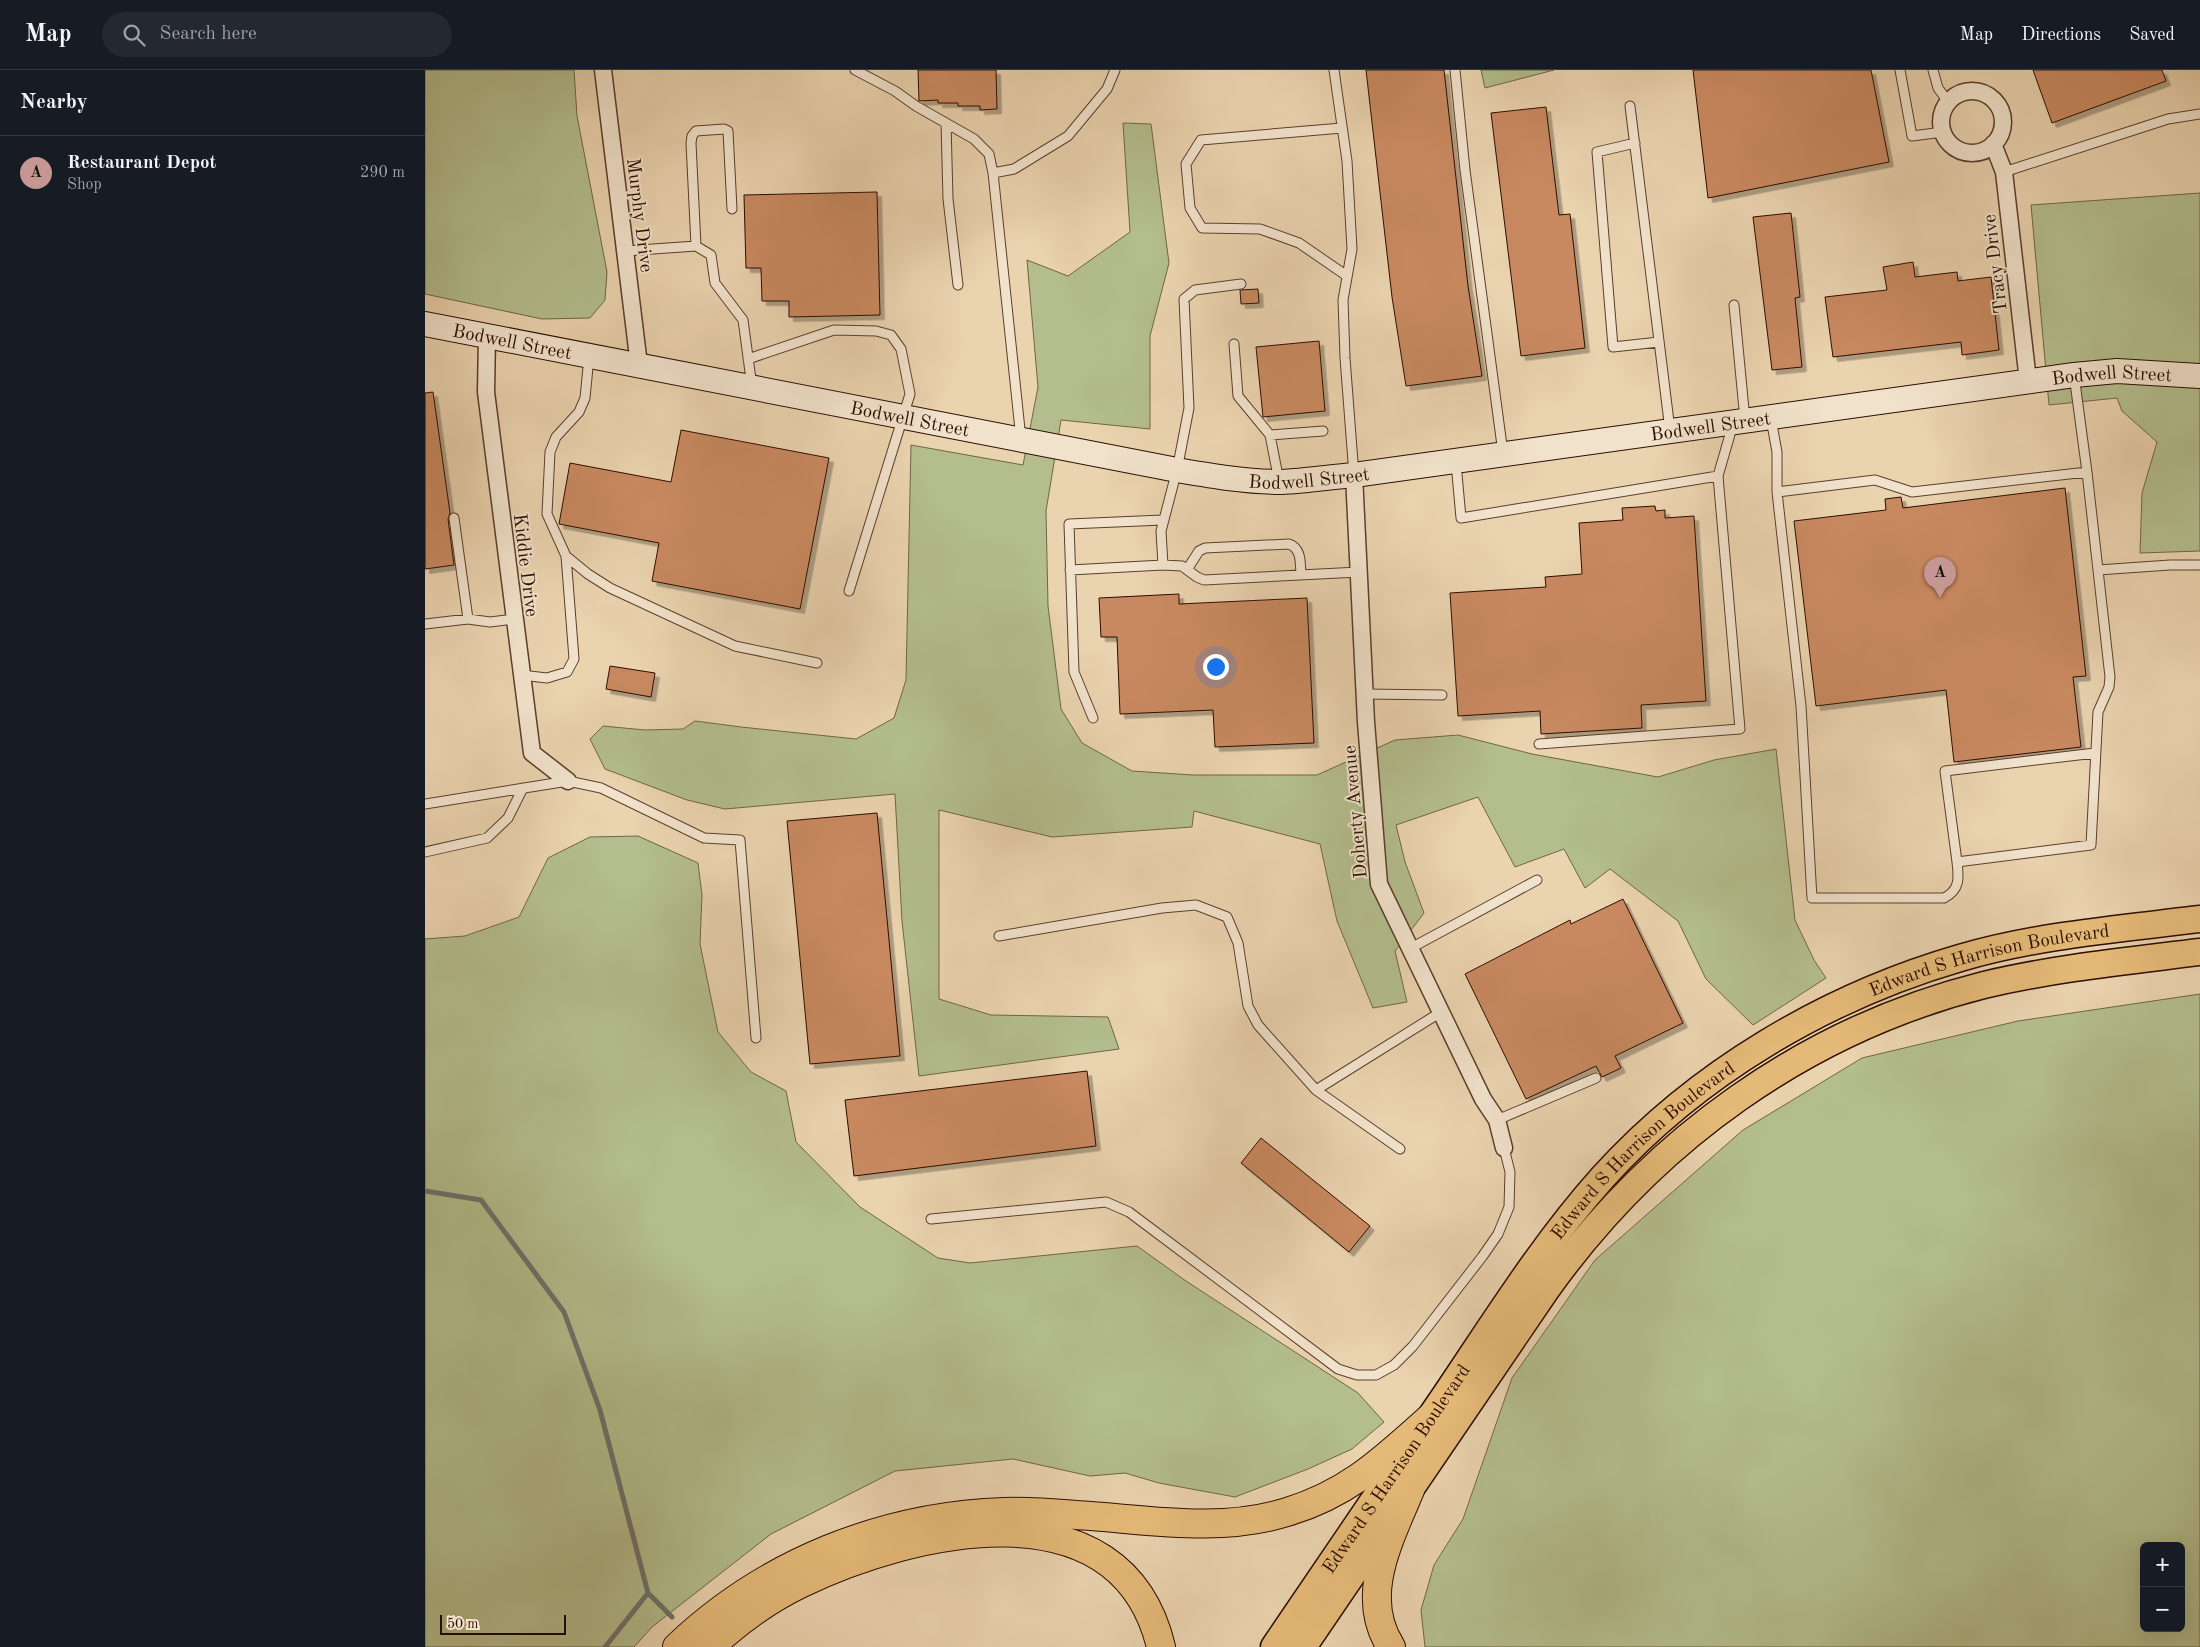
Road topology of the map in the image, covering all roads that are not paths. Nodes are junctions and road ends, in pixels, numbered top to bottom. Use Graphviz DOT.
graph roads {
  1 [pos="603,70"];
  2 [pos="855,70"];
  3 [pos="1115,70"];
  4 [pos="1334,70"];
  5 [pos="1455,70"];
  6 [pos="1900,70"];
  7 [pos="1933,70"];
  8 [pos="1949,103"];
  9 [pos="1630,106"];
  10 [pos="2200,114"];
  11 [pos="946,123"];
  12 [pos="1343,128"];
  13 [pos="1943,132"];
  14 [pos="1635,143"];
  15 [pos="1993,144"];
  16 [pos="2004,172"];
  17 [pos="993,173"];
  18 [pos="732,209"];
  19 [pos="696,246"];
  20 [pos="625,251"];
  21 [pos="1347,276"];
  22 [pos="1241,284"];
  23 [pos="958,285"];
  24 [pos="1734,305"];
  25 [pos="425,324"];
  26 [pos="487,336"];
  27 [pos="1659,342"];
  28 [pos="1234,344"];
  29 [pos="589,356"];
  30 [pos="748,359"];
  31 [pos="639,365"];
  32 [pos="2074,375"];
  33 [pos="2200,376"];
  34 [pos="2028,381"];
  35 [pos="752,387"];
  36 [pos="902,416"];
  37 [pos="1770,416"];
  38 [pos="1740,421"];
  39 [pos="1670,430"];
  40 [pos="1323,431"];
  41 [pos="1271,435"];
  42 [pos="1021,439"];
  43 [pos="1503,453"];
  44 [pos="1456,460"];
  45 [pos="1177,470"];
  46 [pos="2087,472"];
  47 [pos="1354,475"];
  48 [pos="1718,476"];
  49 [pos="1279,482"];
  50 [pos="1777,492"];
  51 [pos="454,518"];
  52 [pos="1163,520"];
  53 [pos="566,556"];
  54 [pos="1163,565"];
  55 [pos="2200,565"];
  56 [pos="1188,568"];
  57 [pos="1070,570"];
  58 [pos="2098,570"];
  59 [pos="1359,572"];
  60 [pos="1301,575"];
  61 [pos="849,591"];
  62 [pos="468,619"];
  63 [pos="514,619"];
  64 [pos="425,624"];
  65 [pos="817,663"];
  66 [pos="521,675"];
  67 [pos="1365,694"];
  68 [pos="1442,695"];
  69 [pos="1093,718"];
  70 [pos="1539,744"];
  71 [pos="2095,753"];
  72 [pos="568,781"];
  73 [pos="523,788"];
  74 [pos="425,804"];
  75 [pos="425,852"];
  76 [pos="1957,862"];
  77 [pos="1537,880"];
  78 [pos="2200,919"];
  79 [pos="999,936"];
  80 [pos="1411,948"];
  81 [pos="2200,952"];
  82 [pos="1441,1012"];
  83 [pos="757,1038"];
  84 [pos="1596,1078"];
  85 [pos="1316,1090"];
  86 [pos="1497,1120"];
  87 [pos="1505,1148"];
  88 [pos="1400,1149"];
  89 [pos="931,1218"];
  90 [pos="1429,1418"];
  91 [pos="1410,1490"];
  92 [pos="677,1647"];
  93 [pos="710,1647"];
  94 [pos="1161,1647"];
  95 [pos="1274,1647"];
  96 [pos="1303,1647"];
  97 [pos="1391,1647"];
  1 -- 20 [label="street, Murphy Drive"];
  2 -- 11 [label="lane"];
  3 -- 17 [label="lane"];
  4 -- 12 [label="lane"];
  5 -- 43 [label="lane"];
  6 -- 13 [label="lane"];
  7 -- 8 [label="lane"];
  8 -- 13 [label="street"];
  8 -- 15 [label="street"];
  9 -- 14 [label="lane"];
  10 -- 16 [label="lane"];
  11 -- 17 [label="lane"];
  11 -- 23 [label="lane"];
  12 -- 21 [label="lane"];
  12 -- 21 [label="lane"];
  13 -- 15 [label="street"];
  14 -- 27 [label="lane"];
  14 -- 27 [label="lane"];
  15 -- 16 [label="street, Tracy Drive"];
  16 -- 34 [label="street, Tracy Drive"];
  17 -- 42 [label="lane"];
  18 -- 19 [label="lane"];
  19 -- 20 [label="lane"];
  19 -- 30 [label="lane"];
  20 -- 31 [label="street, Murphy Drive"];
  21 -- 47 [label="lane"];
  22 -- 45 [label="lane"];
  24 -- 38 [label="lane"];
  25 -- 26 [label="street, Bodwell Street"];
  26 -- 29 [label="street, Bodwell Street"];
  26 -- 63 [label="street, Kiddie Drive"];
  27 -- 39 [label="lane"];
  28 -- 41 [label="lane"];
  29 -- 31 [label="street, Bodwell Street"];
  29 -- 53 [label="lane"];
  30 -- 35 [label="lane"];
  30 -- 36 [label="lane"];
  31 -- 35 [label="street, Bodwell Street"];
  32 -- 33 [label="street, Bodwell Street"];
  32 -- 34 [label="street, Bodwell Street"];
  32 -- 46 [label="lane"];
  34 -- 37 [label="street, Bodwell Street"];
  35 -- 36 [label="street, Bodwell Street"];
  36 -- 42 [label="street, Bodwell Street"];
  36 -- 61 [label="lane"];
  37 -- 38 [label="street, Bodwell Street"];
  37 -- 50 [label="lane"];
  38 -- 39 [label="street, Bodwell Street"];
  38 -- 48 [label="lane"];
  39 -- 43 [label="street, Bodwell Street"];
  40 -- 41 [label="lane"];
  41 -- 49 [label="lane"];
  42 -- 45 [label="street, Bodwell Street"];
  43 -- 44 [label="street, Bodwell Street"];
  44 -- 47 [label="street, Bodwell Street"];
  44 -- 48 [label="lane"];
  45 -- 49 [label="street, Bodwell Street"];
  45 -- 52 [label="lane"];
  46 -- 50 [label="lane"];
  46 -- 58 [label="lane"];
  47 -- 49 [label="street, Bodwell Street"];
  47 -- 59 [label="street, Doherty Avenue"];
  48 -- 70 [label="lane"];
  50 -- 76 [label="lane"];
  51 -- 62 [label="lane"];
  52 -- 54 [label="lane"];
  52 -- 57 [label="lane"];
  53 -- 65 [label="lane"];
  53 -- 66 [label="lane"];
  54 -- 56 [label="lane"];
  54 -- 57 [label="lane"];
  55 -- 58 [label="lane"];
  56 -- 60 [label="lane"];
  56 -- 60 [label="lane"];
  57 -- 69 [label="lane"];
  58 -- 71 [label="lane"];
  59 -- 60 [label="lane"];
  59 -- 67 [label="street, Doherty Avenue"];
  62 -- 63 [label="lane"];
  62 -- 64 [label="lane"];
  63 -- 66 [label="street, Kiddie Drive"];
  66 -- 72 [label="street, Kiddie Drive"];
  67 -- 68 [label="lane"];
  67 -- 80 [label="street, Doherty Avenue"];
  71 -- 76 [label="lane"];
  71 -- 76 [label="lane"];
  72 -- 73 [label="lane"];
  72 -- 83 [label="lane"];
  73 -- 74 [label="lane"];
  73 -- 75 [label="lane"];
  77 -- 80 [label="lane"];
  78 -- 90 [label="main road, Edward S Harrison Boulevard"];
  79 -- 85 [label="lane"];
  80 -- 82 [label="street, Doherty Avenue"];
  81 -- 91 [label="main road, Edward S Harrison Boulevard"];
  82 -- 85 [label="lane"];
  82 -- 86 [label="street, Doherty Avenue"];
  84 -- 86 [label="lane"];
  85 -- 88 [label="lane"];
  86 -- 87 [label="street, Doherty Avenue"];
  87 -- 89 [label="lane"];
  90 -- 92 [label="highway"];
  90 -- 95 [label="main road, Edward S Harrison Boulevard"];
  91 -- 96 [label="main road, Edward S Harrison Boulevard"];
  91 -- 97 [label="highway"];
  93 -- 94 [label="highway"];
}
